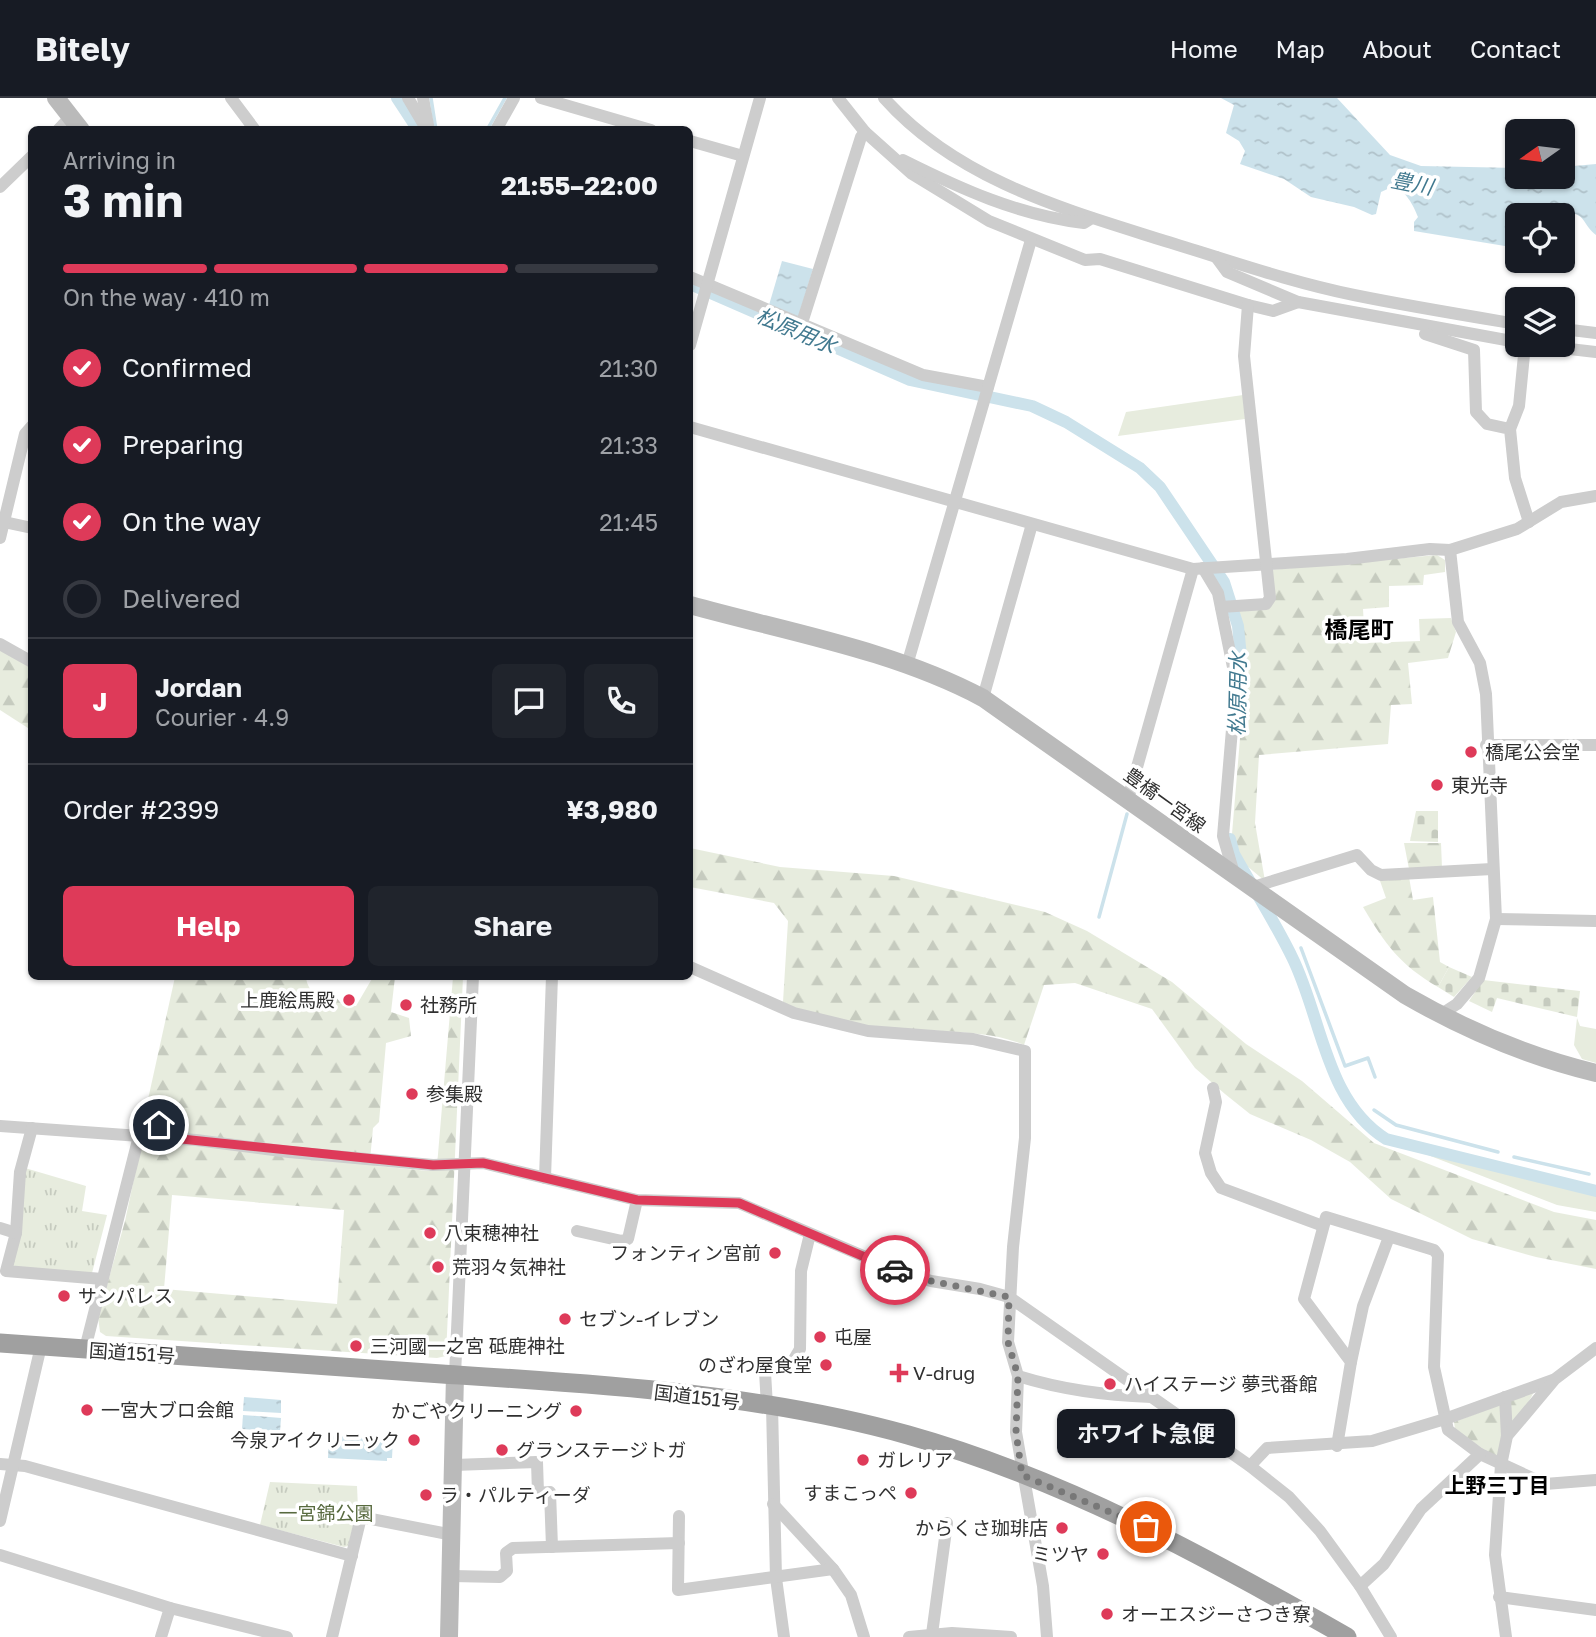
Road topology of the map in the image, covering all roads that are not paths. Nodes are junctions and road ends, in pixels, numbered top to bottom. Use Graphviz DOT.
graph roads {
  1 [pos="56,98"];
  2 [pos="231,98"];
  3 [pos="408,98"];
  4 [pos="423,98"];
  5 [pos="514,98"];
  6 [pos="541,98"];
  7 [pos="761,98"];
  8 [pos="838,98"];
  9 [pos="884,98"];
  10 [pos="76,123"];
  11 [pos="253,126"];
  12 [pos="426,126"];
  13 [pos="427,126"];
  14 [pos="498,126"];
  15 [pos="637,126"];
  16 [pos="865,132"];
  17 [pos="693,142"];
  18 [pos="743,156"];
  19 [pos="892,158"];
  20 [pos="28,160"];
  21 [pos="0,187"];
  22 [pos="1092,218"];
  23 [pos="1031,240"];
  24 [pos="1216,256"];
  25 [pos="693,279"];
  26 [pos="707,286"];
  27 [pos="1297,302"];
  28 [pos="1248,305"];
  29 [pos="1399,322"];
  30 [pos="1505,322"];
  31 [pos="801,326"];
  32 [pos="1575,330"];
  33 [pos="1596,332"];
  34 [pos="693,335"];
  35 [pos="1505,340"];
  36 [pos="1575,350"];
  37 [pos="1596,352"];
  38 [pos="1524,357"];
  39 [pos="988,387"];
  40 [pos="693,428"];
  41 [pos="1510,429"];
  42 [pos="28,431"];
  43 [pos="1596,496"];
  44 [pos="955,502"];
  45 [pos="1529,522"];
  46 [pos="2,523"];
  47 [pos="1032,524"];
  48 [pos="28,527"];
  49 [pos="0,538"];
  50 [pos="1450,550"];
  51 [pos="1267,564"];
  52 [pos="1198,568"];
  53 [pos="693,606"];
  54 [pos="1221,607"];
  55 [pos="0,644"];
  56 [pos="28,660"];
  57 [pos="907,665"];
  58 [pos="982,698"];
  59 [pos="1486,744"];
  60 [pos="1596,745"];
  61 [pos="1128,799"];
  62 [pos="1492,869"];
  63 [pos="1235,877"];
  64 [pos="1250,888"];
  65 [pos="1496,919"];
  66 [pos="1596,921"];
  67 [pos="693,968"];
  68 [pos="473,980"];
  69 [pos="552,980"];
  70 [pos="1440,1015"];
  71 [pos="1596,1073"];
  72 [pos="1213,1088"];
  73 [pos="138,1116"];
  74 [pos="0,1126"];
  75 [pos="32,1128"];
  76 [pos="139,1136"];
  77 [pos="172,1138"];
  78 [pos="465,1164"];
  79 [pos="545,1178"];
  80 [pos="637,1200"];
  81 [pos="1323,1226"];
  82 [pos="0,1228"];
  83 [pos="577,1231"];
  84 [pos="16,1233"];
  85 [pos="810,1234"];
  86 [pos="1389,1237"];
  87 [pos="102,1279"];
  88 [pos="1009,1297"];
  89 [pos="0,1343"];
  90 [pos="41,1346"];
  91 [pos="1596,1348"];
  92 [pos="85,1349"];
  93 [pos="1351,1362"];
  94 [pos="455,1375"];
  95 [pos="1018,1376"];
  96 [pos="1555,1379"];
  97 [pos="1152,1397"];
  98 [pos="1505,1397"];
  99 [pos="770,1406"];
  100 [pos="1445,1419"];
  101 [pos="1507,1436"];
  102 [pos="1337,1446"];
  103 [pos="1480,1454"];
  104 [pos="0,1464"];
  105 [pos="14,1465"];
  106 [pos="454,1465"];
  107 [pos="1501,1465"];
  108 [pos="1250,1466"];
  109 [pos="1022,1475"];
  110 [pos="1596,1480"];
  111 [pos="773,1504"];
  112 [pos="679,1516"];
  113 [pos="0,1521"];
  114 [pos="947,1523"];
  115 [pos="453,1535"];
  116 [pos="679,1543"];
  117 [pos="552,1547"];
  118 [pos="0,1555"];
  119 [pos="352,1556"];
  120 [pos="833,1569"];
  121 [pos="453,1576"];
  122 [pos="776,1578"];
  123 [pos="1360,1586"];
  124 [pos="1499,1597"];
  125 [pos="170,1608"];
  126 [pos="1596,1610"];
  127 [pos="932,1634"];
  128 [pos="161,1637"];
  129 [pos="287,1637"];
  130 [pos="332,1637"];
  131 [pos="449,1637"];
  132 [pos="784,1637"];
  133 [pos="864,1637"];
  134 [pos="909,1637"];
  135 [pos="1011,1637"];
  136 [pos="1047,1637"];
  137 [pos="1347,1637"];
  138 [pos="1391,1637"];
  139 [pos="1506,1637"];
  1 -- 10 [label="main road"];
  2 -- 11 [label="street"];
  3 -- 12 [label="street"];
  4 -- 13 [label="street"];
  5 -- 14 [label="street"];
  6 -- 15 [label="street"];
  7 -- 18 [label="street"];
  8 -- 16 [label="street"];
  9 -- 22 [label="street"];
  16 -- 19 [label="street"];
  16 -- 31 [label="street"];
  17 -- 18 [label="street"];
  18 -- 26 [label="street"];
  19 -- 22 [label="street"];
  19 -- 23 [label="street"];
  20 -- 21 [label="street"];
  22 -- 24 [label="street"];
  23 -- 28 [label="street"];
  23 -- 39 [label="street"];
  24 -- 27 [label="street"];
  24 -- 30 [label="street"];
  25 -- 26 [label="street"];
  26 -- 31 [label="street"];
  26 -- 34 [label="street"];
  27 -- 28 [label="street"];
  27 -- 29 [label="street"];
  28 -- 51 [label="street"];
  29 -- 35 [label="street"];
  29 -- 41 [label="street"];
  31 -- 39 [label="street"];
  32 -- 33 [label="street"];
  36 -- 37 [label="street"];
  38 -- 41 [label="street"];
  39 -- 44 [label="street"];
  40 -- 44 [label="street"];
  41 -- 45 [label="street"];
  42 -- 46 [label="street"];
  43 -- 45 [label="street"];
  44 -- 47 [label="street"];
  44 -- 57 [label="street"];
  45 -- 50 [label="street"];
  46 -- 48 [label="street"];
  46 -- 49 [label="street"];
  47 -- 52 [label="street"];
  47 -- 58 [label="street"];
  50 -- 51 [label="street"];
  50 -- 59 [label="street"];
  51 -- 52 [label="street"];
  51 -- 54 [label="street"];
  52 -- 54 [label="street"];
  52 -- 61 [label="street"];
  53 -- 57 [label="main road, 豊橋一宮線"];
  54 -- 63 [label="street"];
  55 -- 56 [label="street"];
  57 -- 58 [label="main road, 豊橋一宮線"];
  58 -- 61 [label="main road, 豊橋一宮線"];
  59 -- 60 [label="street"];
  59 -- 62 [label="street"];
  61 -- 63 [label="main road, 豊橋一宮線"];
  62 -- 64 [label="street"];
  62 -- 65 [label="street"];
  63 -- 64 [label="main road, 豊橋一宮線"];
  64 -- 70 [label="main road, 豊橋一宮線"];
  65 -- 66 [label="street"];
  65 -- 70 [label="street"];
  67 -- 88 [label="street"];
  68 -- 78 [label="street"];
  69 -- 79 [label="street"];
  70 -- 71 [label="main road, 豊橋一宮線"];
  72 -- 81 [label="street"];
  73 -- 77 [label="street"];
  74 -- 75 [label="street"];
  75 -- 76 [label="street"];
  75 -- 84 [label="street"];
  76 -- 77 [label="street"];
  76 -- 87 [label="street"];
  77 -- 78 [label="street"];
  78 -- 79 [label="street"];
  78 -- 94 [label="street"];
  79 -- 80 [label="street"];
  80 -- 83 [label="street"];
  80 -- 85 [label="street"];
  81 -- 86 [label="street"];
  81 -- 93 [label="street"];
  82 -- 84 [label="street"];
  84 -- 87 [label="street"];
  85 -- 88 [label="street"];
  85 -- 99 [label="street"];
  86 -- 93 [label="street"];
  86 -- 100 [label="street"];
  87 -- 92 [label="street"];
  88 -- 95 [label="street"];
  88 -- 97 [label="street"];
  89 -- 90 [label="highway, 国道151号"];
  90 -- 92 [label="highway, 国道151号"];
  90 -- 105 [label="street"];
  91 -- 96 [label="street"];
  92 -- 94 [label="highway, 国道151号"];
  93 -- 102 [label="street"];
  94 -- 99 [label="highway, 国道151号"];
  94 -- 106 [label="main road"];
  95 -- 97 [label="street"];
  95 -- 109 [label="street"];
  96 -- 98 [label="street"];
  96 -- 101 [label="street"];
  97 -- 108 [label="street"];
  98 -- 100 [label="street"];
  98 -- 101 [label="street"];
  99 -- 109 [label="highway, 国道151号"];
  99 -- 111 [label="street"];
  100 -- 102 [label="street"];
  100 -- 103 [label="street"];
  101 -- 107 [label="street"];
  102 -- 108 [label="street"];
  103 -- 107 [label="street"];
  103 -- 123 [label="street"];
  104 -- 105 [label="street"];
  105 -- 113 [label="street"];
  105 -- 119 [label="street"];
  106 -- 115 [label="main road"];
  106 -- 117 [label="street"];
  107 -- 110 [label="street"];
  107 -- 124 [label="street"];
  108 -- 123 [label="street"];
  109 -- 136 [label="street"];
  109 -- 137 [label="highway, 国道151号"];
  111 -- 120 [label="street"];
  111 -- 122 [label="street"];
  112 -- 116 [label="street"];
  114 -- 127 [label="street"];
  115 -- 119 [label="street"];
  115 -- 121 [label="main road"];
  116 -- 117 [label="street"];
  116 -- 122 [label="street"];
  117 -- 121 [label="street"];
  118 -- 125 [label="street"];
  119 -- 130 [label="street"];
  120 -- 122 [label="street"];
  120 -- 133 [label="street"];
  121 -- 131 [label="main road"];
  122 -- 132 [label="street"];
  123 -- 138 [label="street"];
  124 -- 126 [label="street"];
  124 -- 139 [label="street"];
  125 -- 128 [label="street"];
  125 -- 129 [label="street"];
  127 -- 134 [label="street"];
  127 -- 135 [label="street"];
}
